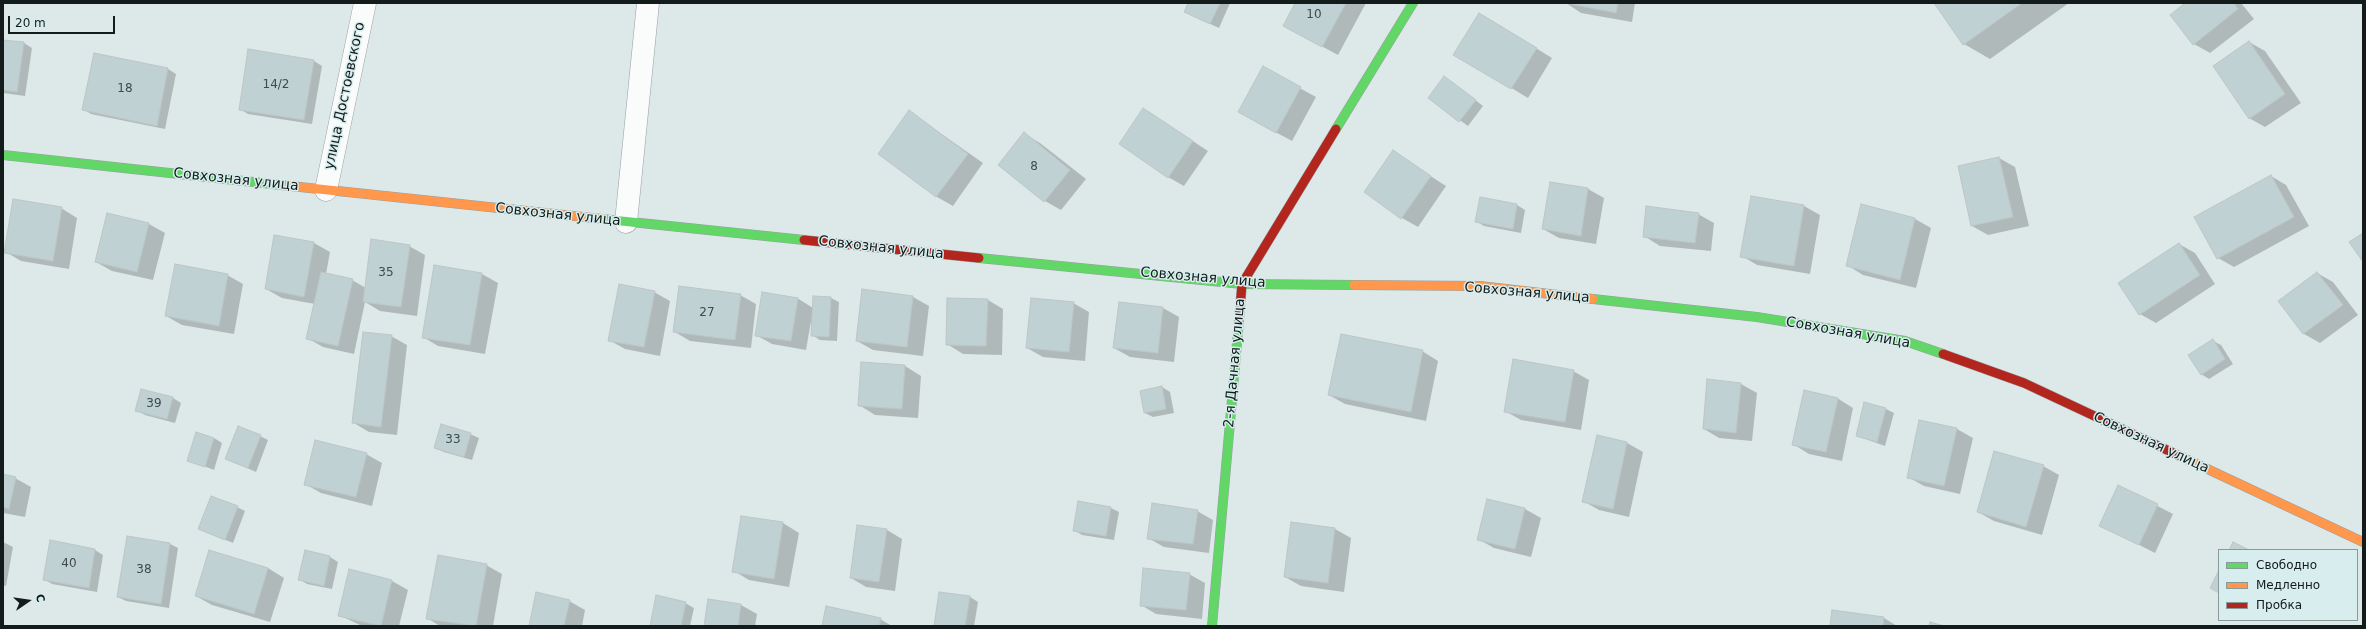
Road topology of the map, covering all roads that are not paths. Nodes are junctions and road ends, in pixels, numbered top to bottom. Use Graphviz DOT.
graph roads {
  1 [pos="364,3"];
  2 [pos="648,3"];
  3 [pos="1413,3"];
  4 [pos="3,155"];
  5 [pos="326,190"];
  6 [pos="626,222"];
  7 [pos="1242,284"];
  8 [pos="2363,542"];
  9 [pos="1212,626"];
  1 -- 5 [label="street, улица Достоевского"];
  2 -- 6 [label="street"];
  3 -- 7 [label="street, 2-я Дачная улица"];
  4 -- 5 [label="street, Совхозная улица"];
  5 -- 6 [label="street, Совхозная улица"];
  6 -- 7 [label="street, Совхозная улица"];
  7 -- 8 [label="street, Совхозная улица"];
  7 -- 9 [label="street, 2-я Дачная улица"];
}
